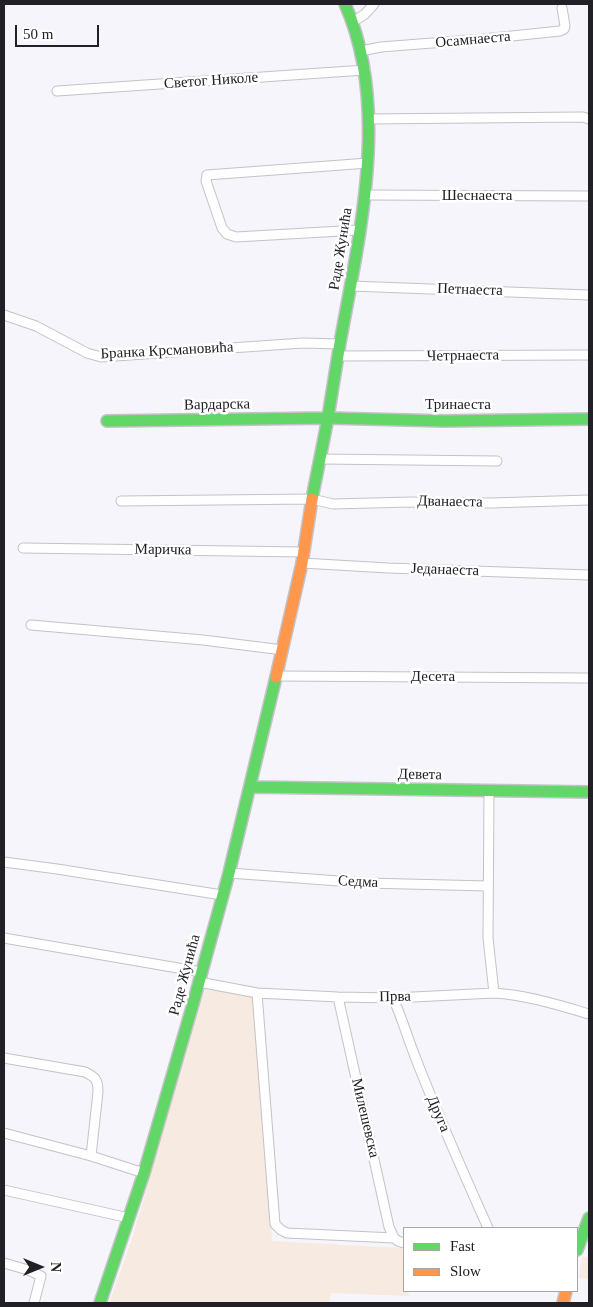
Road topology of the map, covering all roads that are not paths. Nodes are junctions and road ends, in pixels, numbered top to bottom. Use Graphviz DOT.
graph roads {
  1 [pos="346,4"];
  2 [pos="374,4"];
  3 [pos="562,8"];
  4 [pos="353,22"];
  5 [pos="361,51"];
  6 [pos="364,70"];
  7 [pos="58,91"];
  8 [pos="368,119"];
  9 [pos="589,119"];
  10 [pos="368,163"];
  11 [pos="365,195"];
  12 [pos="589,196"];
  13 [pos="359,230"];
  14 [pos="350,286"];
  15 [pos="589,295"];
  16 [pos="4,315"];
  17 [pos="340,344"];
  18 [pos="589,355"];
  19 [pos="338,356"];
  20 [pos="328,418"];
  21 [pos="589,418"];
  22 [pos="107,421"];
  23 [pos="320,458"];
  24 [pos="497,461"];
  25 [pos="312,499"];
  26 [pos="589,500"];
  27 [pos="121,501"];
  28 [pos="23,548"];
  29 [pos="303,557"];
  30 [pos="589,575"];
  31 [pos="31,625"];
  32 [pos="283,650"];
  33 [pos="276,676"];
  34 [pos="589,678"];
  35 [pos="250,788"];
  36 [pos="489,791"];
  37 [pos="589,792"];
  38 [pos="4,862"];
  39 [pos="229,873"];
  40 [pos="488,886"];
  41 [pos="222,895"];
  42 [pos="4,938"];
  43 [pos="200,977"];
  44 [pos="257,993"];
  45 [pos="494,993"];
  46 [pos="338,997"];
  47 [pos="393,998"];
  48 [pos="589,1014"];
  49 [pos="4,1058"];
  50 [pos="4,1133"];
  51 [pos="91,1156"];
  52 [pos="144,1173"];
  53 [pos="4,1190"];
  54 [pos="129,1218"];
  55 [pos="589,1218"];
  56 [pos="488,1227"];
  57 [pos="394,1238"];
  58 [pos="403,1243"];
  59 [pos="578,1247"];
  60 [pos="4,1263"];
  61 [pos="34,1303"];
  62 [pos="100,1303"];
  1 -- 4 [label="main road, Раде Жунића"];
  2 -- 4 [label="street"];
  3 -- 5 [label="street, Осамнаеста"];
  4 -- 5 [label="main road, Раде Жунића"];
  5 -- 6 [label="main road, Раде Жунића"];
  6 -- 7 [label="street, Светог Николе"];
  6 -- 8 [label="main road, Раде Жунића"];
  8 -- 9 [label="street"];
  8 -- 10 [label="main road, Раде Жунића"];
  10 -- 11 [label="main road, Раде Жунића"];
  10 -- 13 [label="street"];
  11 -- 12 [label="street, Шеснаеста"];
  11 -- 13 [label="main road, Раде Жунића"];
  13 -- 14 [label="main road, Раде Жунића"];
  14 -- 15 [label="street, Петнаеста"];
  14 -- 17 [label="main road, Раде Жунића"];
  16 -- 17 [label="street, Бранка Крсмановића"];
  17 -- 19 [label="main road, Раде Жунића"];
  18 -- 19 [label="street, Четрнаеста"];
  19 -- 20 [label="main road, Раде Жунића"];
  20 -- 21 [label="main road, Тринаеста"];
  20 -- 22 [label="main road, Вардарска"];
  20 -- 23 [label="main road, Раде Жунића"];
  23 -- 24 [label="street"];
  23 -- 25 [label="main road, Раде Жунића"];
  25 -- 26 [label="street, Дванаеста"];
  25 -- 27 [label="street"];
  25 -- 29 [label="main road, Раде Жунића"];
  28 -- 29 [label="street, Маричка"];
  29 -- 30 [label="street, Једанаеста"];
  29 -- 32 [label="main road, Раде Жунића"];
  31 -- 32 [label="street"];
  32 -- 33 [label="main road, Раде Жунића"];
  33 -- 34 [label="street, Десета"];
  33 -- 35 [label="main road, Раде Жунића"];
  35 -- 36 [label="main road, Девета"];
  35 -- 39 [label="main road, Раде Жунића"];
  36 -- 37 [label="main road, Девета"];
  36 -- 40 [label="street"];
  38 -- 41 [label="street"];
  39 -- 40 [label="street, Седма"];
  39 -- 41 [label="main road, Раде Жунића"];
  40 -- 45 [label="street"];
  41 -- 43 [label="main road, Раде Жунића"];
  42 -- 43 [label="street, Прва"];
  43 -- 44 [label="street, Прва"];
  43 -- 52 [label="main road, Раде Жунића"];
  44 -- 46 [label="street, Прва"];
  44 -- 57 [label="street"];
  45 -- 47 [label="street, Прва"];
  45 -- 48 [label="street, Прва"];
  46 -- 47 [label="street, Прва"];
  46 -- 57 [label="street, Милешевска"];
  47 -- 56 [label="street, Друга"];
  49 -- 51 [label="street"];
  50 -- 51 [label="street"];
  51 -- 52 [label="street"];
  52 -- 54 [label="main road, Раде Жунића"];
  53 -- 54 [label="street"];
  54 -- 62 [label="main road, Раде Жунића"];
  55 -- 59 [label="main road"];
  57 -- 58 [label="street"];
  60 -- 61 [label="street"];
}
